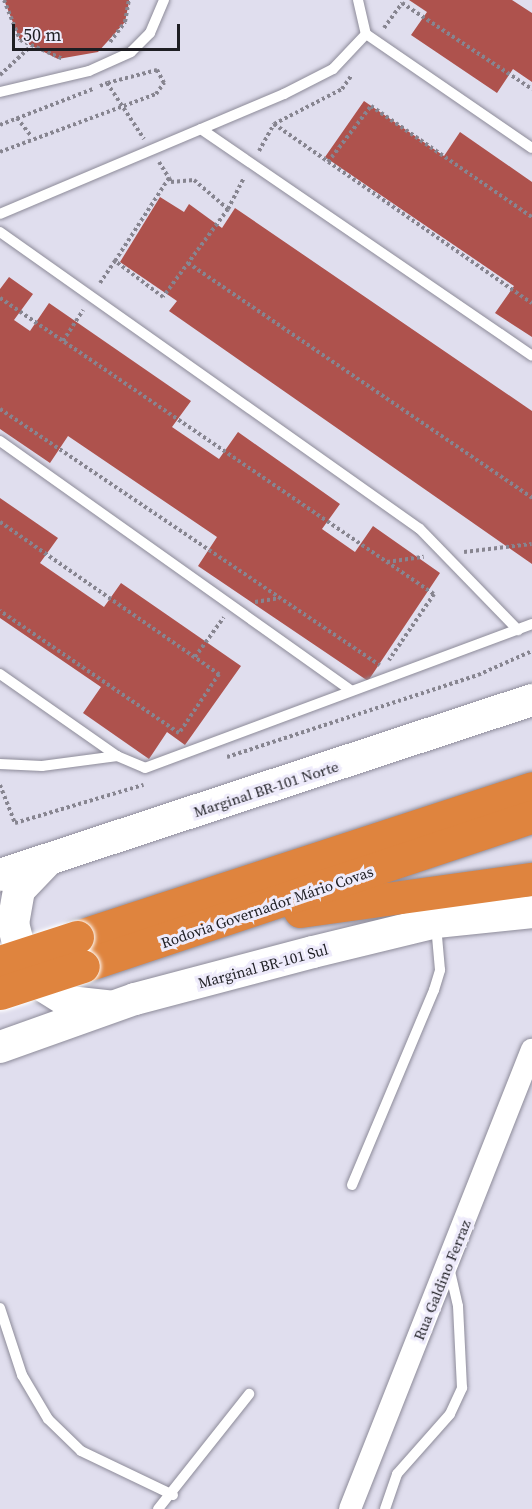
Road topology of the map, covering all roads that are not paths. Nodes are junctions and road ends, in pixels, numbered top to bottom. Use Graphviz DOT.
graph roads {
  1 [pos="164,0"];
  2 [pos="358,0"];
  3 [pos="366,34"];
  4 [pos="0,92"];
  5 [pos="201,129"];
  6 [pos="532,148"];
  7 [pos="0,214"];
  8 [pos="0,232"];
  9 [pos="532,356"];
  10 [pos="0,441"];
  11 [pos="532,624"];
  12 [pos="518,630"];
  13 [pos="0,674"];
  14 [pos="350,690"];
  15 [pos="532,700"];
  16 [pos="117,756"];
  17 [pos="0,764"];
  18 [pos="532,765"];
  19 [pos="532,788"];
  20 [pos="532,817"];
  21 [pos="62,853"];
  22 [pos="0,875"];
  23 [pos="532,879"];
  24 [pos="532,912"];
  25 [pos="133,919"];
  26 [pos="436,922"];
  27 [pos="147,948"];
  28 [pos="80,952"];
  29 [pos="0,962"];
  30 [pos="0,993"];
  31 [pos="135,999"];
  32 [pos="0,1047"];
  33 [pos="532,1050"];
  34 [pos="352,1185"];
  35 [pos="448,1264"];
  36 [pos="0,1308"];
  37 [pos="249,1394"];
  38 [pos="173,1495"];
  39 [pos="158,1509"];
  40 [pos="350,1509"];
  41 [pos="385,1509"];
  1 -- 4 [label="lane"];
  2 -- 3 [label="lane"];
  3 -- 5 [label="lane"];
  3 -- 6 [label="lane"];
  5 -- 7 [label="lane"];
  5 -- 9 [label="lane"];
  8 -- 12 [label="lane"];
  10 -- 14 [label="lane"];
  11 -- 12 [label="lane"];
  12 -- 14 [label="lane"];
  13 -- 16 [label="lane"];
  14 -- 16 [label="lane"];
  15 -- 21 [label="main road, Marginal BR-101 Norte"];
  16 -- 17 [label="lane"];
  18 -- 25 [label="highway"];
  19 -- 25 [label="highway, Rodovia Governador Mário Covas"];
  20 -- 27 [label="highway, Rodovia Governador Mário Covas"];
  21 -- 22 [label="main road, Marginal BR-101 Norte"];
  21 -- 31 [label="main road"];
  23 -- 27 [label="highway"];
  24 -- 26 [label="main road, Marginal BR-101 Sul"];
  25 -- 28 [label="highway, Rodovia Governador Mário Covas"];
  26 -- 31 [label="main road, Marginal BR-101 Sul"];
  26 -- 34 [label="lane"];
  27 -- 28 [label="highway, Rodovia Governador Mário Covas"];
  28 -- 29 [label="highway, Rodovia Governador Mário Covas, bridge"];
  28 -- 30 [label="highway, Rodovia Governador Mário Covas, bridge"];
  31 -- 32 [label="main road, Marginal BR-101 Sul"];
  33 -- 35 [label="street, Rua Galdino Ferraz"];
  35 -- 40 [label="street, Rua Galdino Ferraz"];
  35 -- 41 [label="lane"];
  36 -- 38 [label="lane"];
  37 -- 38 [label="lane"];
  38 -- 39 [label="lane"];
}
